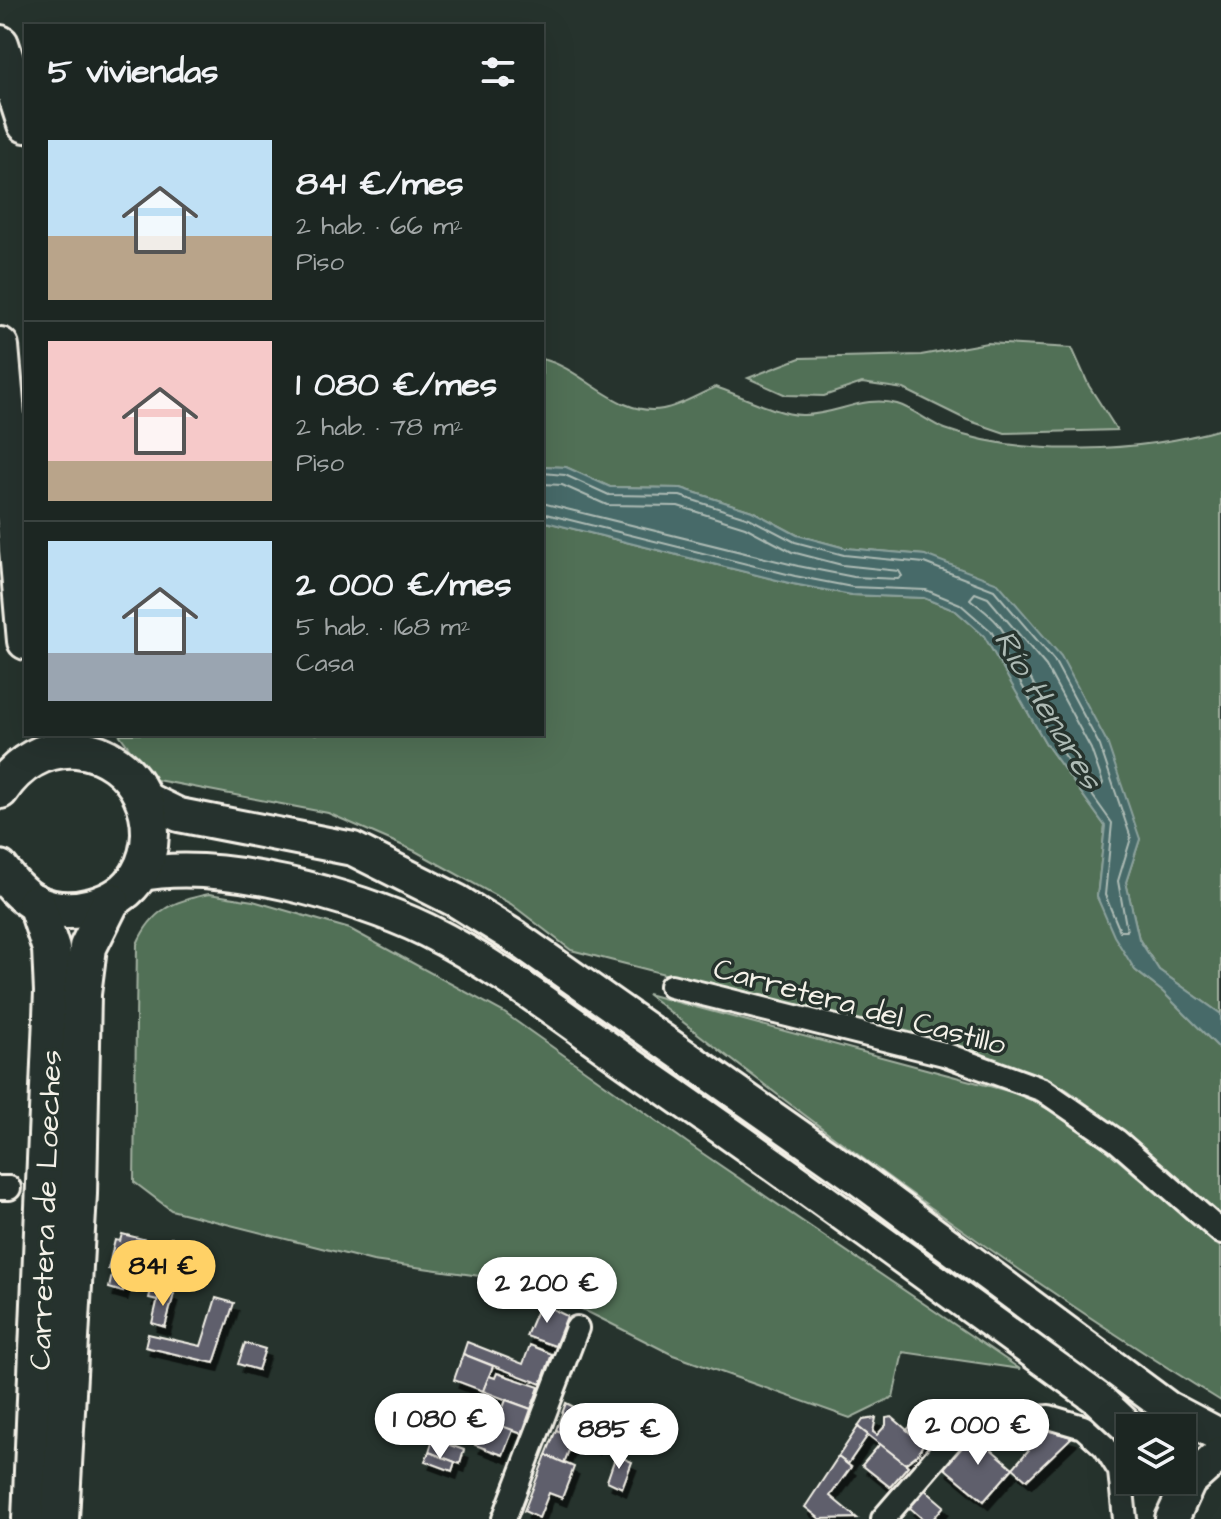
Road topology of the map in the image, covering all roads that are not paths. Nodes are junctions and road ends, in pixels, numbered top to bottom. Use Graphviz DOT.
graph roads {
  1 [pos="0,44"];
  2 [pos="24,118"];
  3 [pos="0,346"];
  4 [pos="24,613"];
  5 [pos="24,736"];
  6 [pos="100,745"];
  7 [pos="4,782"];
  8 [pos="146,799"];
  9 [pos="0,869"];
  10 [pos="138,875"];
  11 [pos="111,901"];
  12 [pos="36,903"];
  13 [pos="671,986"];
  14 [pos="1221,1232"];
  15 [pos="577,1328"];
  16 [pos="1116,1416"];
  17 [pos="1221,1436"];
  18 [pos="1221,1453"];
  19 [pos="1172,1500"];
  20 [pos="31,1519"];
  21 [pos="60,1519"];
  22 [pos="504,1519"];
  23 [pos="883,1519"];
  24 [pos="1125,1519"];
  1 -- 2 [label="main road"];
  3 -- 4 [label="main road"];
  5 -- 7 [label="main road"];
  6 -- 7 [label="main road"];
  6 -- 8 [label="main road"];
  8 -- 10 [label="main road"];
  8 -- 17 [label="main road"];
  9 -- 12 [label="main road"];
  10 -- 11 [label="main road"];
  10 -- 16 [label="main road"];
  11 -- 12 [label="main road"];
  11 -- 21 [label="main road, Carretera de Loeches"];
  12 -- 20 [label="main road, Carretera de Loeches"];
  13 -- 14 [label="street, Carretera del Castillo"];
  15 -- 22 [label="street"];
  18 -- 19 [label="main road"];
  23 -- 24 [label="street"];
}
